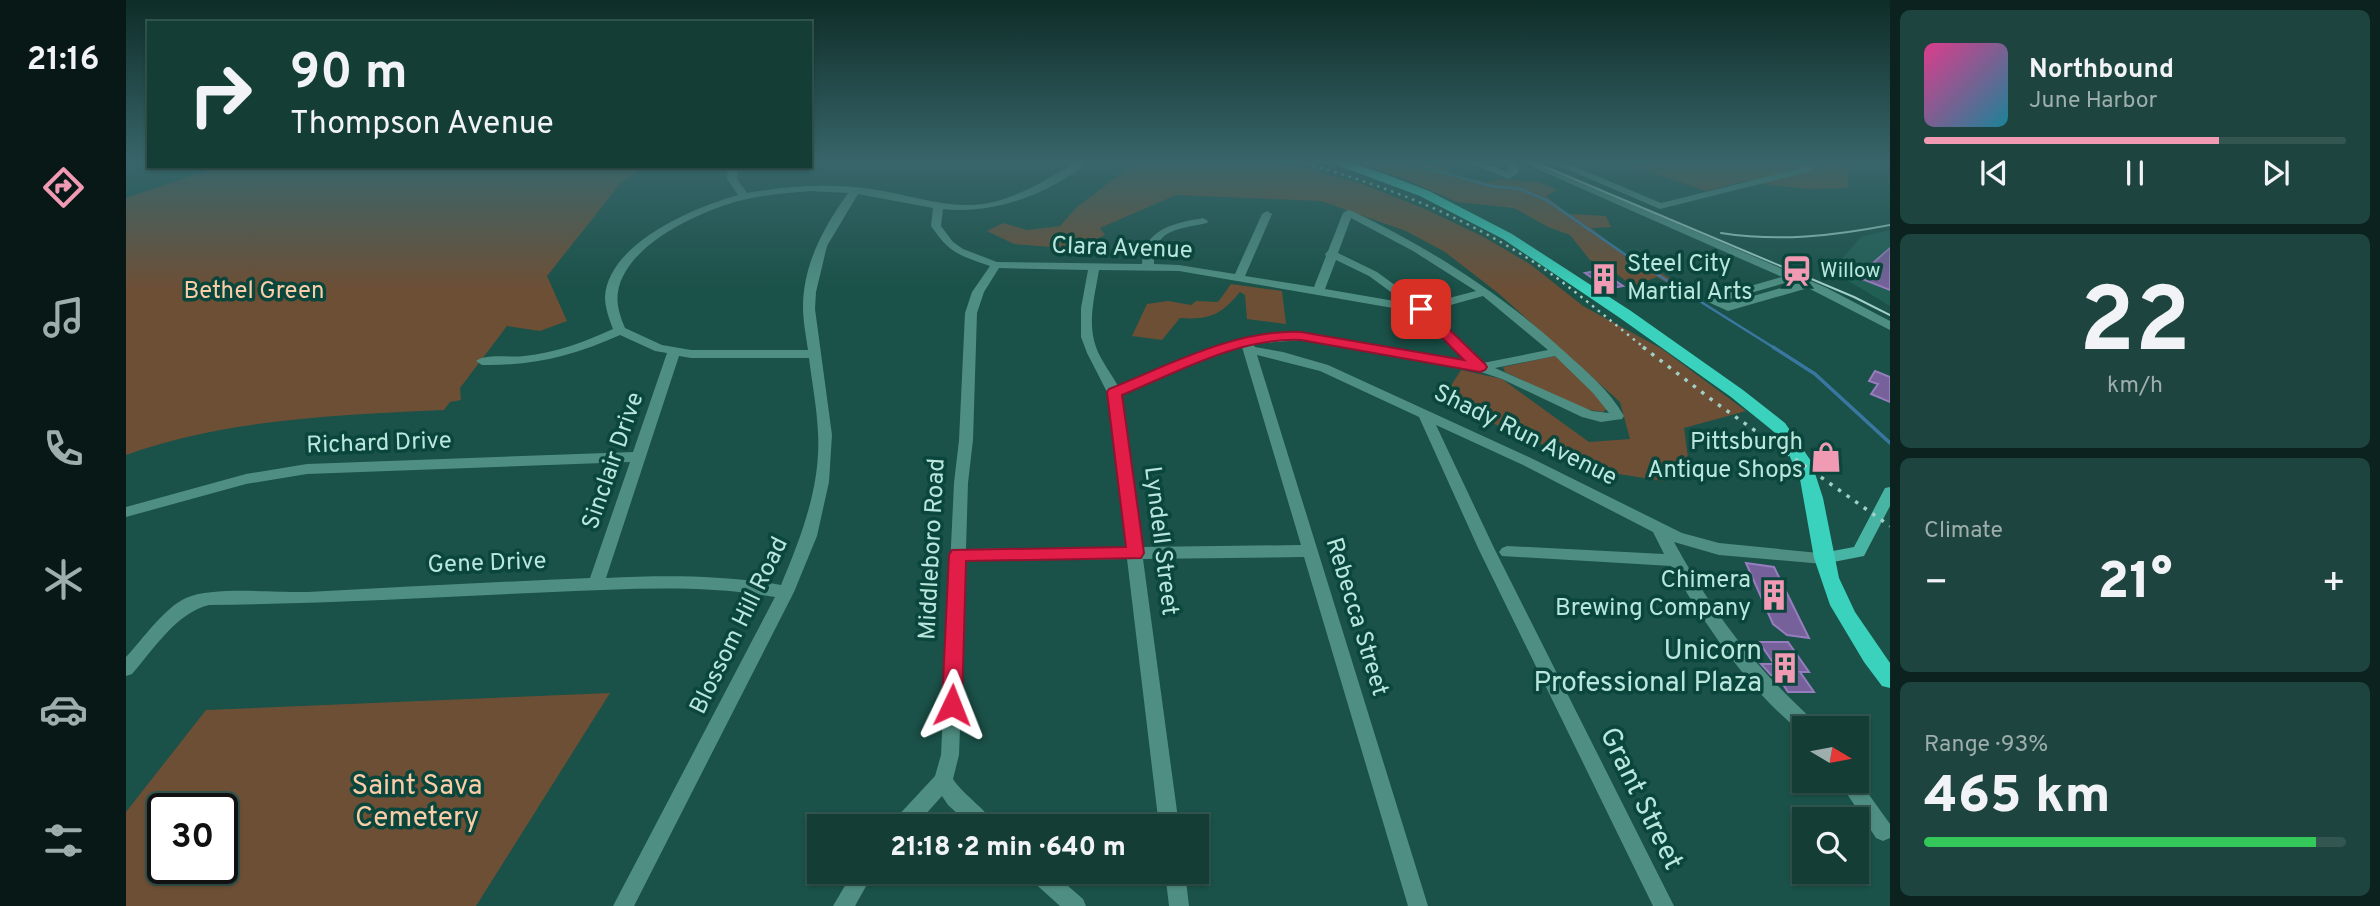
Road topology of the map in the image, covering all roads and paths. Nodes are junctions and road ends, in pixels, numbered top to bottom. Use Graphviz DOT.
graph roads {
  1 [pos="720,204"];
  2 [pos="845,204"];
  3 [pos="921,204"];
  4 [pos="1000,204"];
  5 [pos="1447,204"];
  6 [pos="1624,204"];
  7 [pos="938,208"];
  8 [pos="1267,214"];
  9 [pos="1203,220"];
  10 [pos="1330,254"];
  11 [pos="996,265"];
  12 [pos="1147,267"];
  13 [pos="1094,268"];
  14 [pos="1793,277"];
  15 [pos="1238,279"];
  16 [pos="1809,284"];
  17 [pos="1318,292"];
  18 [pos="1485,292"];
  19 [pos="1421,309"];
  20 [pos="1890,326"];
  21 [pos="620,330"];
  22 [pos="1248,346"];
  23 [pos="674,352"];
  24 [pos="1557,352"];
  25 [pos="814,354"];
  26 [pos="482,360"];
  27 [pos="1480,367"];
  28 [pos="1114,392"];
  29 [pos="1423,412"];
  30 [pos="639,457"];
  31 [pos="1890,492"];
  32 [pos="126,512"];
  33 [pos="1658,527"];
  34 [pos="1311,551"];
  35 [pos="1507,552"];
  36 [pos="1135,553"];
  37 [pos="958,555"];
  38 [pos="1824,558"];
  39 [pos="1675,560"];
  40 [pos="596,584"];
  41 [pos="786,592"];
  42 [pos="126,670"];
  43 [pos="1890,679"];
  44 [pos="1796,716"];
  45 [pos="943,781"];
  46 [pos="1856,793"];
  47 [pos="913,814"];
  48 [pos="972,814"];
  49 [pos="1168,814"];
  50 [pos="1883,831"];
  51 [pos="857,884"];
  52 [pos="1051,884"];
  53 [pos="1176,884"];
  54 [pos="623,906"];
  55 [pos="843,906"];
  56 [pos="1076,906"];
  57 [pos="1179,906"];
  58 [pos="1418,906"];
  59 [pos="1664,906"];
  1 -- 21 [label="street"];
  2 -- 25 [label="street, Blossom Hill Road"];
  3 -- 7 [label="street"];
  4 -- 7 [label="street"];
  5 -- 38 [label="main road"];
  6 -- 14 [label="street"];
  7 -- 11 [label="street, Clara Avenue"];
  8 -- 15 [label="street"];
  9 -- 12 [label="street"];
  10 -- 17 [label="street"];
  10 -- 18 [label="street"];
  10 -- 19 [label="street"];
  11 -- 13 [label="street, Clara Avenue"];
  11 -- 37 [label="street, Middleboro Road"];
  12 -- 13 [label="street, Clara Avenue"];
  12 -- 15 [label="street, Clara Avenue"];
  13 -- 28 [label="street, Lyndell Street"];
  14 -- 16 [label="street"];
  14 -- 16 [label="street"];
  15 -- 17 [label="street, Clara Avenue"];
  16 -- 20 [label="street"];
  17 -- 19 [label="street, Clara Avenue"];
  18 -- 19 [label="street"];
  18 -- 24 [label="street"];
  19 -- 27 [label="street"];
  21 -- 23 [label="street"];
  21 -- 26 [label="street"];
  22 -- 27 [label="street"];
  22 -- 28 [label="street"];
  22 -- 29 [label="street, Shady Run Avenue"];
  22 -- 34 [label="street, Rebecca Street"];
  23 -- 25 [label="street"];
  23 -- 30 [label="street, Sinclair Drive"];
  24 -- 27 [label="street"];
  24 -- 27 [label="street"];
  25 -- 41 [label="street, Blossom Hill Road"];
  28 -- 36 [label="street, Lyndell Street"];
  29 -- 33 [label="street, Shady Run Avenue"];
  29 -- 59 [label="street, Grant Street"];
  30 -- 32 [label="street, Richard Drive"];
  30 -- 40 [label="street, Sinclair Drive"];
  31 -- 38 [label="street"];
  33 -- 38 [label="street, Shady Run Avenue"];
  33 -- 39 [label="street"];
  34 -- 36 [label="street"];
  34 -- 58 [label="street, Rebecca Street"];
  35 -- 39 [label="street"];
  36 -- 37 [label="street"];
  36 -- 49 [label="street, Lyndell Street"];
  37 -- 45 [label="street, Middleboro Road"];
  38 -- 43 [label="main road"];
  39 -- 44 [label="street"];
  40 -- 41 [label="street, Gene Drive"];
  40 -- 42 [label="street, Gene Drive"];
  41 -- 54 [label="street, Blossom Hill Road"];
  45 -- 47 [label="street"];
  45 -- 48 [label="street"];
  46 -- 50 [label="street"];
  51 -- 55 [label="street"];
  52 -- 56 [label="street"];
  53 -- 57 [label="street"];
}
